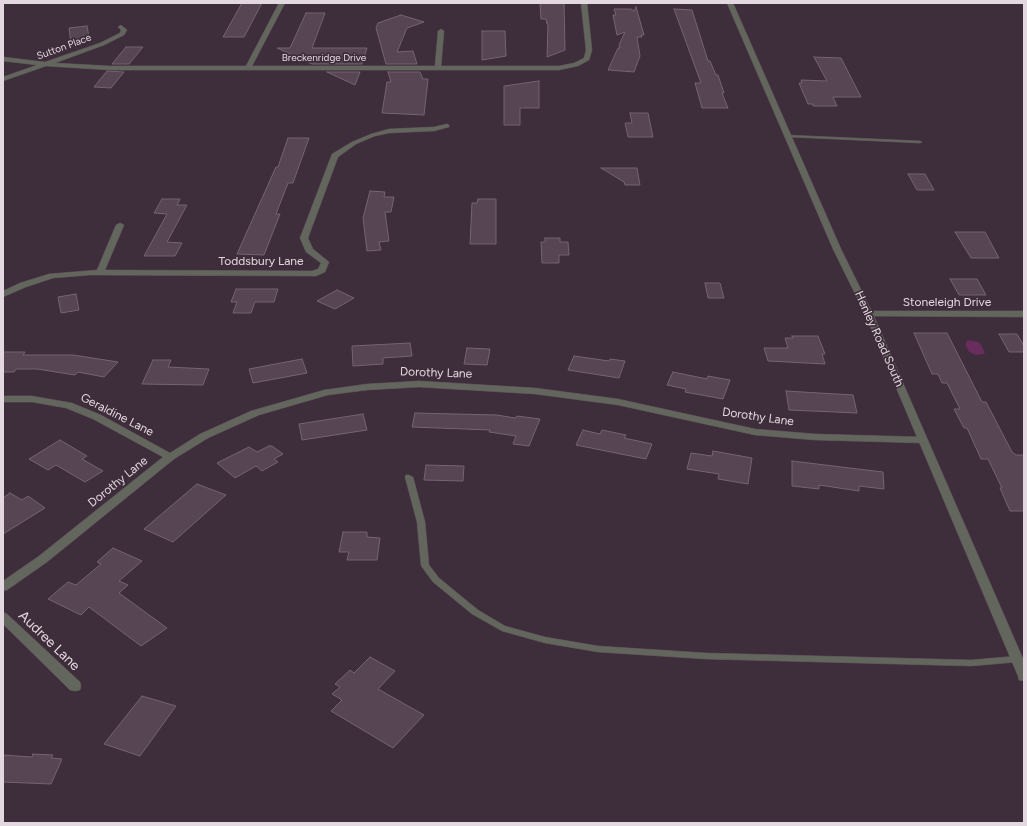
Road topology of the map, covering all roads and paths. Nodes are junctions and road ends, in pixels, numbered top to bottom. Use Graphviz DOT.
graph roads {
  1 [pos="282,3"];
  2 [pos="584,3"];
  3 [pos="730,3"];
  4 [pos="121,27"];
  5 [pos="441,31"];
  6 [pos="3,59"];
  7 [pos="46,64"];
  8 [pos="248,68"];
  9 [pos="438,68"];
  10 [pos="3,79"];
  11 [pos="447,126"];
  12 [pos="788,136"];
  13 [pos="920,142"];
  14 [pos="120,225"];
  15 [pos="100,272"];
  16 [pos="3,294"];
  17 [pos="870,314"];
  18 [pos="1024,314"];
  19 [pos="3,400"];
  20 [pos="923,440"];
  21 [pos="170,457"];
  22 [pos="409,477"];
  23 [pos="3,587"];
  24 [pos="3,618"];
  25 [pos="1020,659"];
  26 [pos="1024,676"];
  27 [pos="75,686"];
  1 -- 8 [label="street"];
  2 -- 9 [label="street, Breckenridge Drive"];
  3 -- 12 [label="street, Henley Road South"];
  4 -- 7 [label="street, Sutton Place"];
  5 -- 9 [label="street"];
  6 -- 7 [label="street, Breckenridge Drive"];
  7 -- 8 [label="street, Breckenridge Drive"];
  7 -- 10 [label="street, Sutton Place"];
  8 -- 9 [label="street, Breckenridge Drive"];
  11 -- 15 [label="street, Toddsbury Lane"];
  12 -- 13 [label="lane"];
  12 -- 17 [label="street, Henley Road South"];
  14 -- 15 [label="street"];
  15 -- 16 [label="street, Toddsbury Lane"];
  17 -- 18 [label="street, Stoneleigh Drive"];
  17 -- 20 [label="street, Henley Road South"];
  19 -- 21 [label="street, Geraldine Lane"];
  20 -- 21 [label="street, Dorothy Lane"];
  20 -- 25 [label="street, Henley Road South"];
  21 -- 23 [label="street, Dorothy Lane"];
  22 -- 25 [label="lane"];
  24 -- 27 [label="street, Audree Lane"];
  25 -- 26 [label="street, Henley Road South"];
}
